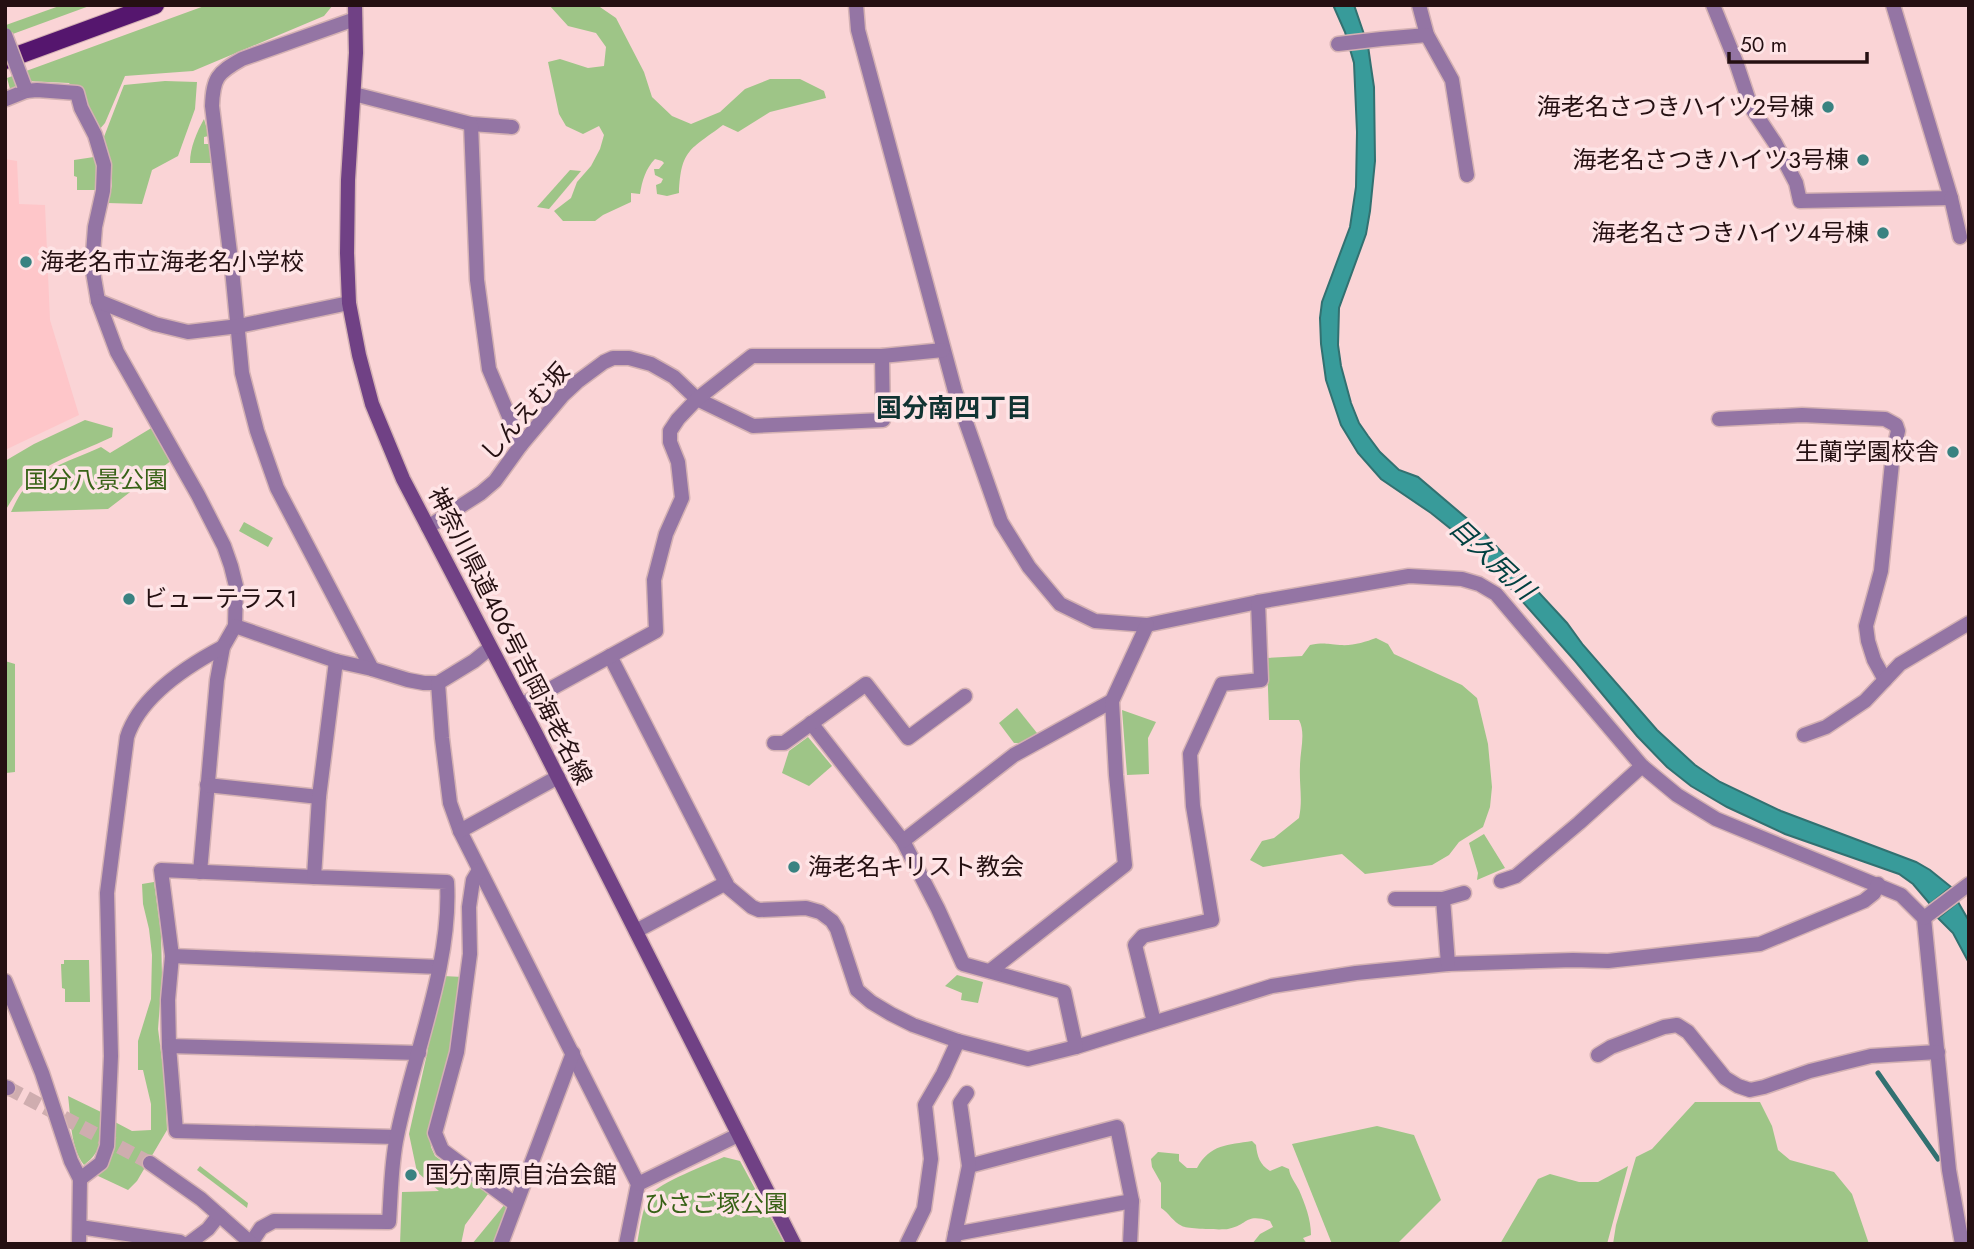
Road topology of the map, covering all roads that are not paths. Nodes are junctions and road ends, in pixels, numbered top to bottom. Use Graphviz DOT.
graph roads {
  1 [pos="155,5"];
  2 [pos="856,5"];
  3 [pos="1419,5"];
  4 [pos="1713,5"];
  5 [pos="1893,5"];
  6 [pos="355,10"];
  7 [pos="5,35"];
  8 [pos="1427,35"];
  9 [pos="1338,44"];
  10 [pos="5,60"];
  11 [pos="25,88"];
  12 [pos="354,94"];
  13 [pos="6,99"];
  14 [pos="471,124"];
  15 [pos="512,127"];
  16 [pos="1467,175"];
  17 [pos="1951,198"];
  18 [pos="1961,237"];
  19 [pos="98,302"];
  20 [pos="349,303"];
  21 [pos="239,326"];
  22 [pos="943,350"];
  23 [pos="882,356"];
  24 [pos="696,399"];
  25 [pos="1719,419"];
  26 [pos="521,445"];
  27 [pos="428,527"];
  28 [pos="1258,602"];
  29 [pos="1969,623"];
  30 [pos="1147,625"];
  31 [pos="235,626"];
  32 [pos="223,647"];
  33 [pos="490,648"];
  34 [pos="610,656"];
  35 [pos="336,661"];
  36 [pos="372,669"];
  37 [pos="1885,680"];
  38 [pos="438,683"];
  39 [pos="965,696"];
  40 [pos="1112,701"];
  41 [pos="521,705"];
  42 [pos="811,723"];
  43 [pos="1804,736"];
  44 [pos="774,743"];
  45 [pos="1642,766"];
  46 [pos="558,777"];
  47 [pos="207,785"];
  48 [pos="319,797"];
  49 [pos="460,831"];
  50 [pos="903,841"];
  51 [pos="479,870"];
  52 [pos="200,872"];
  53 [pos="314,877"];
  54 [pos="1501,881"];
  55 [pos="726,883"];
  56 [pos="1878,884"];
  57 [pos="1969,884"];
  58 [pos="1464,893"];
  59 [pos="1395,899"];
  60 [pos="1443,899"];
  61 [pos="1927,916"];
  62 [pos="636,931"];
  63 [pos="172,956"];
  64 [pos="1448,964"];
  65 [pos="439,967"];
  66 [pos="990,971"];
  67 [pos="5,981"];
  68 [pos="1154,1022"];
  69 [pos="958,1041"];
  70 [pos="169,1046"];
  71 [pos="1076,1047"];
  72 [pos="1938,1052"];
  73 [pos="419,1053"];
  74 [pos="573,1053"];
  75 [pos="1598,1055"];
  76 [pos="967,1093"];
  77 [pos="738,1135"];
  78 [pos="397,1137"];
  79 [pos="150,1163"];
  80 [pos="969,1166"];
  81 [pos="80,1179"];
  82 [pos="638,1184"];
  83 [pos="1132,1200"];
  84 [pos="515,1204"];
  85 [pos="219,1215"];
  86 [pos="80,1227"];
  87 [pos="954,1239"];
  88 [pos="252,1243"];
  89 [pos="79,1244"];
  90 [pos="186,1244"];
  91 [pos="501,1244"];
  92 [pos="626,1244"];
  93 [pos="794,1244"];
  94 [pos="907,1244"];
  95 [pos="1130,1244"];
  96 [pos="1962,1244"];
  1 -- 10 [label="main road"];
  2 -- 22 [label="street"];
  3 -- 8 [label="street"];
  4 -- 17 [label="street"];
  5 -- 17 [label="street"];
  6 -- 12 [label="main road, 神奈川県道406号吉岡海老名線"];
  6 -- 21 [label="street"];
  7 -- 11 [label="street, bridge"];
  8 -- 9 [label="street"];
  8 -- 16 [label="street"];
  11 -- 13 [label="street"];
  11 -- 19 [label="street"];
  12 -- 14 [label="street"];
  12 -- 20 [label="main road, 神奈川県道406号吉岡海老名線"];
  14 -- 15 [label="street"];
  14 -- 26 [label="street"];
  17 -- 18 [label="street"];
  19 -- 21 [label="street"];
  19 -- 31 [label="street"];
  20 -- 21 [label="street"];
  20 -- 27 [label="main road, 神奈川県道406号吉岡海老名線"];
  21 -- 36 [label="street"];
  22 -- 23 [label="street"];
  22 -- 30 [label="street"];
  23 -- 24 [label="street"];
  23 -- 24 [label="street, しんえむ坂"];
  24 -- 26 [label="street, しんえむ坂"];
  24 -- 34 [label="street"];
  25 -- 37 [label="street"];
  26 -- 27 [label="street, しんえむ坂"];
  27 -- 33 [label="main road, 神奈川県道406号吉岡海老名線"];
  28 -- 30 [label="street"];
  28 -- 45 [label="street"];
  28 -- 68 [label="street"];
  29 -- 37 [label="street"];
  30 -- 40 [label="street"];
  31 -- 32 [label="street"];
  31 -- 35 [label="street"];
  32 -- 47 [label="street"];
  32 -- 81 [label="street"];
  33 -- 38 [label="street"];
  33 -- 41 [label="main road, 神奈川県道406号吉岡海老名線"];
  34 -- 41 [label="street"];
  34 -- 55 [label="street"];
  35 -- 36 [label="street"];
  35 -- 48 [label="street"];
  36 -- 38 [label="street"];
  37 -- 43 [label="street"];
  38 -- 49 [label="street"];
  39 -- 42 [label="street"];
  40 -- 50 [label="street"];
  40 -- 66 [label="street"];
  41 -- 46 [label="main road, 神奈川県道406号吉岡海老名線"];
  42 -- 44 [label="street"];
  42 -- 50 [label="street"];
  45 -- 54 [label="street"];
  45 -- 56 [label="street"];
  46 -- 49 [label="street"];
  46 -- 62 [label="main road, 神奈川県道406号吉岡海老名線"];
  47 -- 48 [label="street"];
  47 -- 52 [label="street"];
  48 -- 53 [label="street"];
  49 -- 51 [label="street"];
  50 -- 66 [label="street"];
  51 -- 74 [label="street"];
  51 -- 84 [label="street"];
  52 -- 53 [label="street"];
  52 -- 63 [label="street"];
  53 -- 65 [label="street"];
  55 -- 62 [label="street"];
  55 -- 69 [label="street"];
  56 -- 61 [label="street"];
  56 -- 64 [label="street"];
  57 -- 61 [label="street"];
  58 -- 60 [label="street"];
  59 -- 60 [label="street"];
  60 -- 64 [label="street"];
  61 -- 72 [label="street"];
  62 -- 77 [label="main road, 神奈川県道406号吉岡海老名線"];
  63 -- 65 [label="street"];
  63 -- 70 [label="street"];
  64 -- 68 [label="street"];
  65 -- 73 [label="street"];
  66 -- 71 [label="street"];
  67 -- 81 [label="street"];
  68 -- 71 [label="street"];
  69 -- 71 [label="street"];
  69 -- 94 [label="street"];
  70 -- 73 [label="street"];
  70 -- 78 [label="street"];
  72 -- 75 [label="street"];
  72 -- 96 [label="street"];
  73 -- 78 [label="street"];
  74 -- 82 [label="street"];
  74 -- 84 [label="street"];
  76 -- 80 [label="street"];
  77 -- 82 [label="street"];
  77 -- 93 [label="main road, 神奈川県道406号吉岡海老名線"];
  78 -- 88 [label="street"];
  79 -- 85 [label="street"];
  80 -- 83 [label="street"];
  80 -- 87 [label="street"];
  81 -- 86 [label="street"];
  82 -- 92 [label="street"];
  83 -- 87 [label="street"];
  83 -- 95 [label="street"];
  84 -- 91 [label="street"];
  85 -- 88 [label="street"];
  85 -- 90 [label="street"];
  86 -- 89 [label="street"];
  86 -- 90 [label="street"];
}
